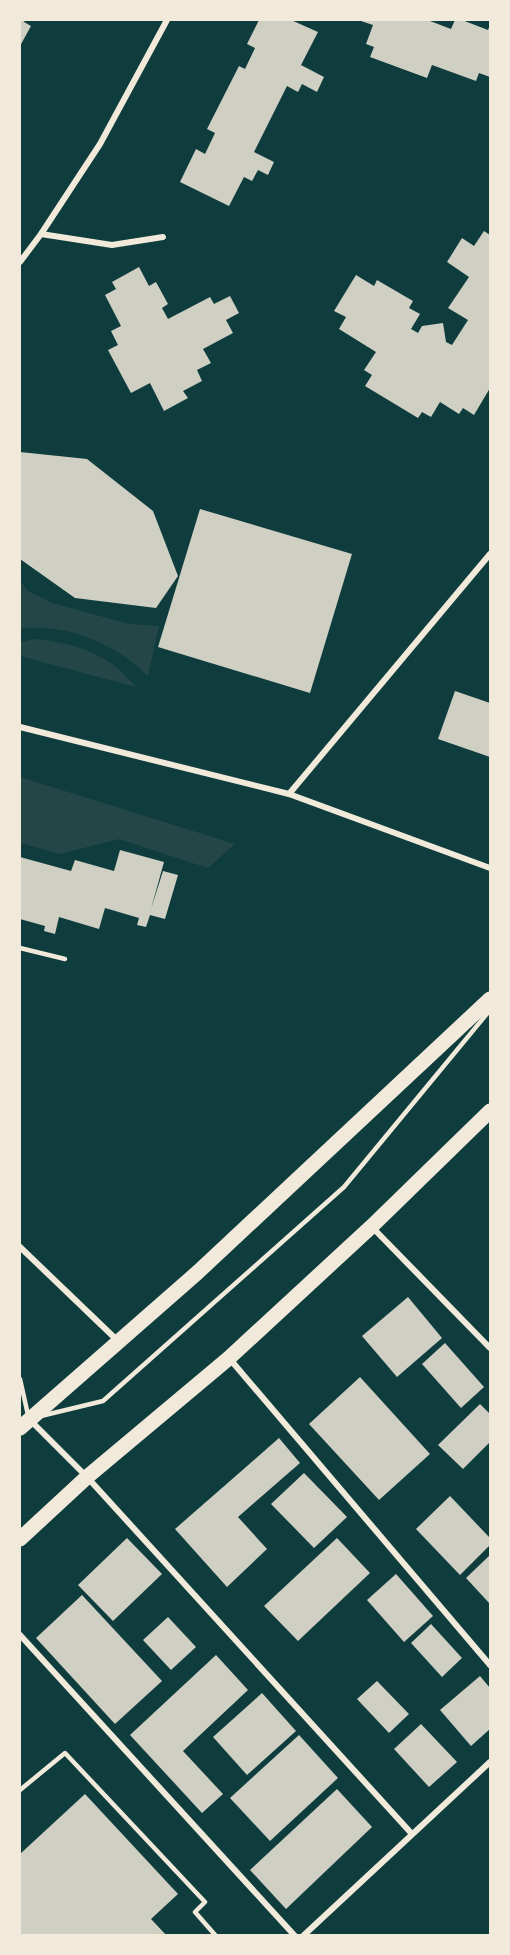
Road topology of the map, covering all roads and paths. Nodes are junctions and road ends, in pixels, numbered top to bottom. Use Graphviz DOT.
graph roads {
  1 [pos="167,20"];
  2 [pos="41,234"];
  3 [pos="162,237"];
  4 [pos="21,257"];
  5 [pos="490,554"];
  6 [pos="20,727"];
  7 [pos="289,794"];
  8 [pos="490,868"];
  9 [pos="20,948"];
  10 [pos="65,959"];
  11 [pos="490,999"];
  12 [pos="490,1010"];
  13 [pos="490,1111"];
  14 [pos="372,1226"];
  15 [pos="20,1247"];
  16 [pos="119,1342"];
  17 [pos="490,1348"];
  18 [pos="229,1358"];
  19 [pos="20,1379"];
  20 [pos="24,1424"];
  21 [pos="87,1477"];
  22 [pos="20,1539"];
  23 [pos="20,1635"];
  24 [pos="490,1665"];
  25 [pos="490,1762"];
  26 [pos="20,1785"];
  27 [pos="20,1791"];
  28 [pos="412,1834"];
  29 [pos="216,1935"];
  30 [pos="295,1935"];
  31 [pos="303,1935"];
  1 -- 2 [label="street"];
  2 -- 3 [label="street"];
  2 -- 4 [label="street"];
  5 -- 7 [label="street"];
  6 -- 7 [label="street"];
  7 -- 8 [label="street"];
  9 -- 10 [label="lane"];
  11 -- 16 [label="main road"];
  12 -- 20 [label="lane"];
  13 -- 14 [label="main road"];
  14 -- 17 [label="street"];
  14 -- 18 [label="main road"];
  15 -- 16 [label="street"];
  16 -- 20 [label="main road"];
  18 -- 21 [label="main road"];
  18 -- 24 [label="street"];
  19 -- 20 [label="lane"];
  20 -- 21 [label="street"];
  21 -- 22 [label="main road"];
  21 -- 28 [label="street"];
  23 -- 30 [label="street"];
  25 -- 28 [label="street"];
  26 -- 27 [label="lane"];
  27 -- 29 [label="lane"];
  28 -- 31 [label="street"];
}
